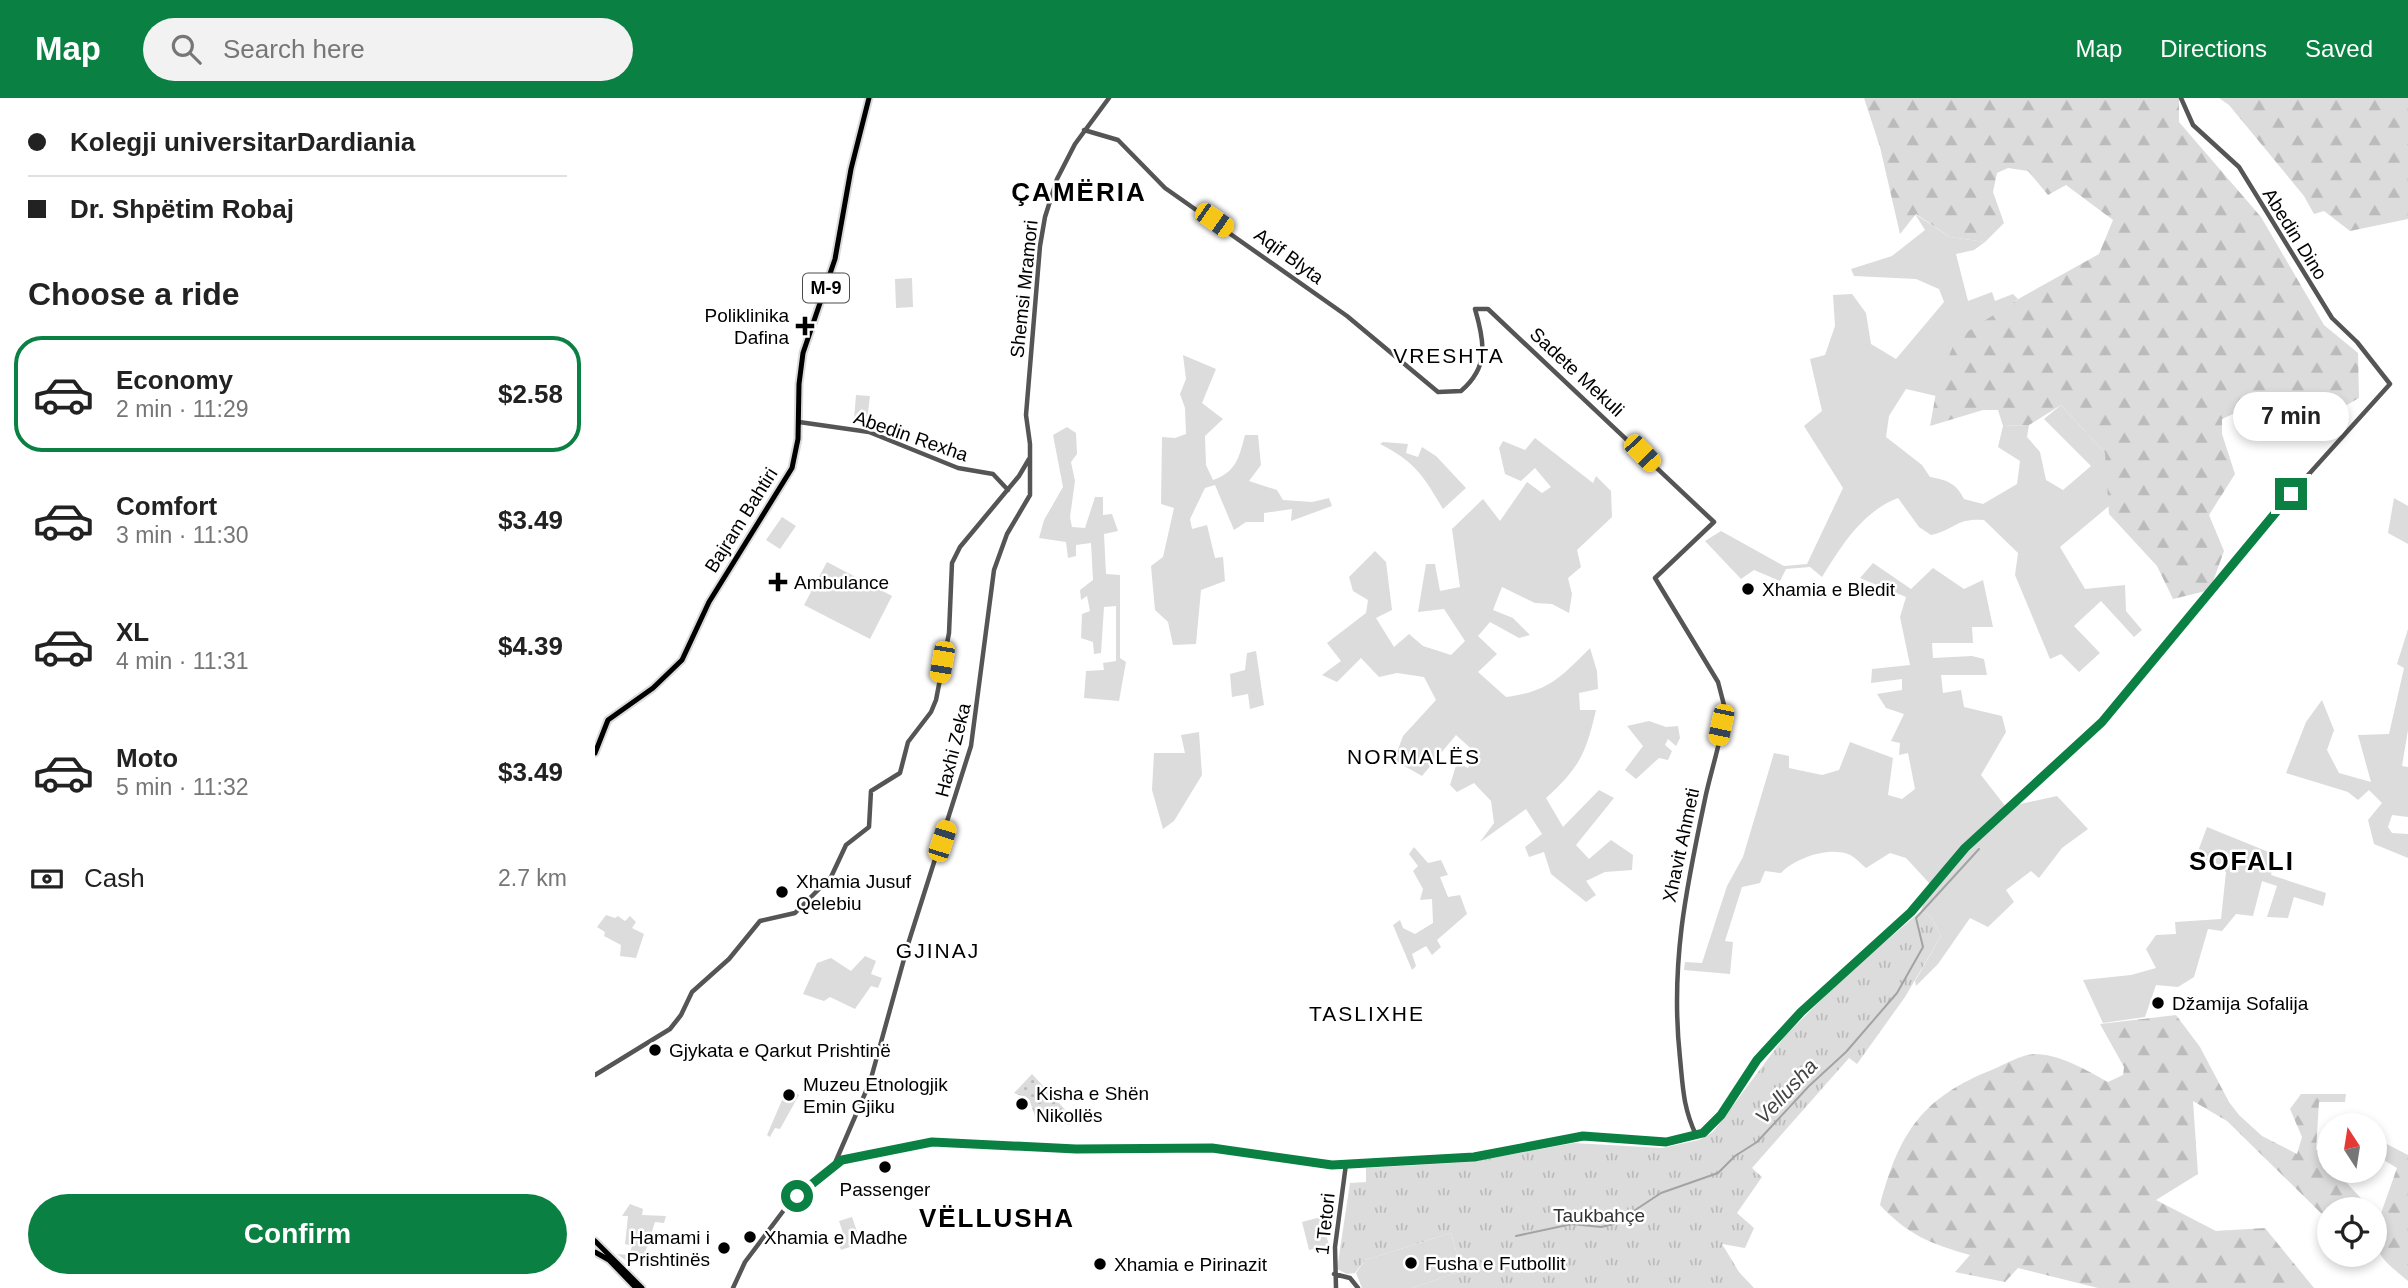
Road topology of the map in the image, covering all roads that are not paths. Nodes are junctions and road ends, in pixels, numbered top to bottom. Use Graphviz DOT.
graph roads {
  1 [pos="869,98"];
  2 [pos="1109,98"];
  3 [pos="2181,98"];
  4 [pos="1084,131"];
  5 [pos="1475,309"];
  6 [pos="799,422"];
  7 [pos="1029,458"];
  8 [pos="1008,490"];
  9 [pos="1655,578"];
  10 [pos="595,753"];
  11 [pos="595,1075"];
  12 [pos="1696,1135"];
  13 [pos="835,1163"];
  14 [pos="1346,1164"];
  15 [pos="595,1243"];
  16 [pos="595,1252"];
  17 [pos="1335,1274"];
  18 [pos="636,1288"];
  19 [pos="642,1288"];
  20 [pos="733,1288"];
  21 [pos="1335,1288"];
  22 [pos="1358,1288"];
  1 -- 6 [label="main road, Bajram Bahtiri / M-9"];
  2 -- 4 [label="street, Shemsi Mramori"];
  3 -- 12 [label="street, Abedin Dino"];
  4 -- 5 [label="street, Aqif Blyta"];
  4 -- 7 [label="street, Shemsi Mramori"];
  5 -- 9 [label="street, Sadete Mekuli"];
  6 -- 8 [label="street, Abedin Rexha"];
  6 -- 10 [label="main road, Bajram Bahtiri / M-9"];
  7 -- 8 [label="street"];
  7 -- 13 [label="street, Haxhi Zeka"];
  8 -- 11 [label="street"];
  9 -- 12 [label="street, Xhavit Ahmeti"];
  12 -- 14 [label="street"];
  13 -- 14 [label="street"];
  13 -- 20 [label="street"];
  14 -- 17 [label="street, 1 Tetori"];
  15 -- 19 [label="main road"];
  16 -- 18 [label="main road"];
  17 -- 21 [label="street, 1 Tetori"];
  17 -- 22 [label="street"];
}
